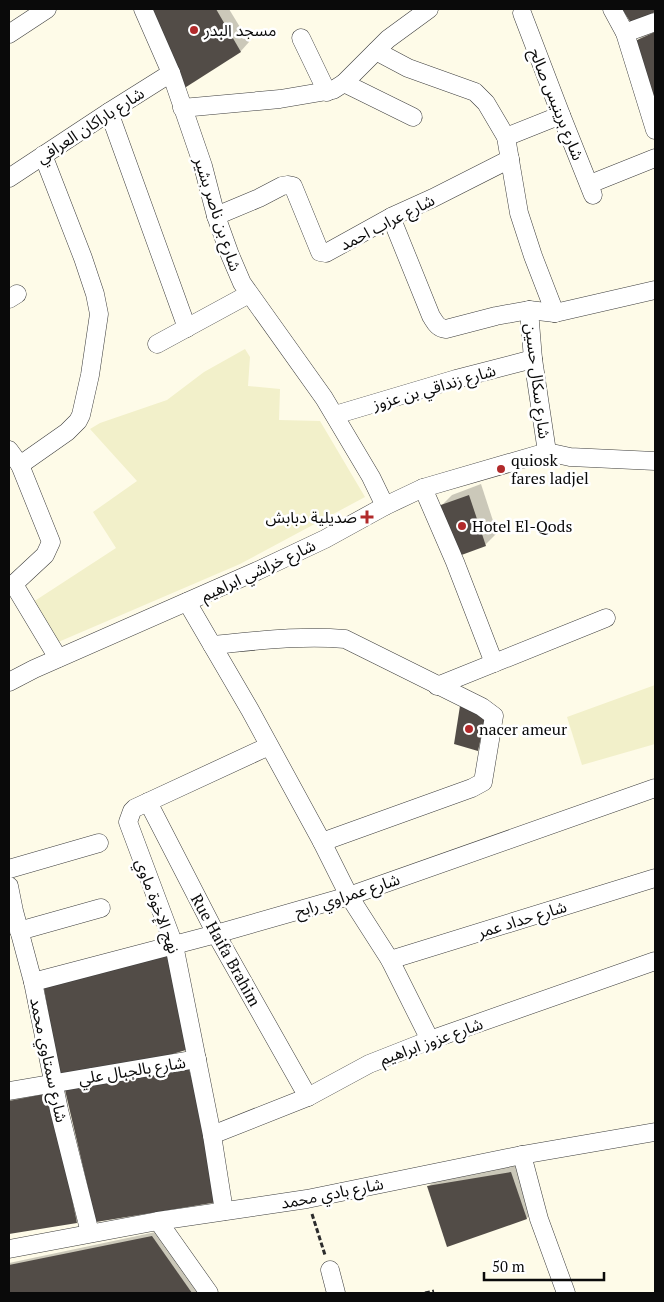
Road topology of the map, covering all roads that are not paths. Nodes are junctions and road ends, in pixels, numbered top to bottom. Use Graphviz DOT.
graph roads {
  1 [pos="47,9"];
  2 [pos="143,9"];
  3 [pos="429,9"];
  4 [pos="612,9"];
  5 [pos="524,10"];
  6 [pos="655,22"];
  7 [pos="625,33"];
  8 [pos="9,34"];
  9 [pos="301,38"];
  10 [pos="376,52"];
  11 [pos="171,73"];
  12 [pos="344,83"];
  13 [pos="327,92"];
  14 [pos="182,108"];
  15 [pos="109,112"];
  16 [pos="560,115"];
  17 [pos="413,117"];
  18 [pos="655,130"];
  19 [pos="506,137"];
  20 [pos="43,155"];
  21 [pos="655,158"];
  22 [pos="510,159"];
  23 [pos="9,178"];
  24 [pos="216,216"];
  25 [pos="391,217"];
  26 [pos="655,290"];
  27 [pos="249,294"];
  28 [pos="529,310"];
  29 [pos="555,313"];
  30 [pos="187,328"];
  31 [pos="157,344"];
  32 [pos="534,359"];
  33 [pos="334,416"];
  34 [pos="9,450"];
  35 [pos="547,452"];
  36 [pos="655,461"];
  37 [pos="20,466"];
  38 [pos="424,488"];
  39 [pos="385,506"];
  40 [pos="187,602"];
  41 [pos="606,618"];
  42 [pos="212,645"];
  43 [pos="58,658"];
  44 [pos="494,663"];
  45 [pos="9,682"];
  46 [pos="437,686"];
  47 [pos="269,746"];
  48 [pos="655,788"];
  49 [pos="148,802"];
  50 [pos="322,842"];
  51 [pos="99,843"];
  52 [pos="9,869"];
  53 [pos="655,878"];
  54 [pos="9,886"];
  55 [pos="349,896"];
  56 [pos="101,908"];
  57 [pos="19,932"];
  58 [pos="216,934"];
  59 [pos="174,945"];
  60 [pos="390,960"];
  61 [pos="655,961"];
  62 [pos="33,982"];
  63 [pos="430,1040"];
  64 [pos="197,1059"];
  65 [pos="53,1083"];
  66 [pos="9,1091"];
  67 [pos="308,1097"];
  68 [pos="655,1133"];
  69 [pos="212,1135"];
  70 [pos="522,1155"];
  71 [pos="224,1211"];
  72 [pos="158,1222"];
  73 [pos="90,1233"];
  74 [pos="9,1249"];
  75 [pos="330,1270"];
  76 [pos="209,1293"];
  77 [pos="336,1293"];
  78 [pos="566,1293"];
  1 -- 8 [label="street"];
  2 -- 11 [label="street, شارع بن ناصر بشير"];
  3 -- 10 [label="street"];
  4 -- 7 [label="street"];
  5 -- 16 [label="street, شارع برينيس صالح"];
  6 -- 7 [label="street"];
  7 -- 18 [label="street"];
  9 -- 13 [label="street"];
  10 -- 12 [label="street"];
  10 -- 19 [label="street"];
  11 -- 14 [label="street, شارع بن ناصر بشير"];
  11 -- 15 [label="street, شارع باراكان العرافي"];
  12 -- 13 [label="street"];
  12 -- 17 [label="street"];
  13 -- 14 [label="street"];
  14 -- 24 [label="street, شارع بن ناصر بشير"];
  15 -- 20 [label="street, شارع باراكان العرافي"];
  15 -- 30 [label="street"];
  16 -- 19 [label="street"];
  16 -- 21 [label="street, شارع برينيس صالح"];
  19 -- 22 [label="street"];
  20 -- 23 [label="street, شارع باراكان العرافي"];
  20 -- 37 [label="street"];
  22 -- 25 [label="street, شارع عراب احمد"];
  22 -- 29 [label="street"];
  24 -- 25 [label="street, شارع عراب احمد"];
  24 -- 27 [label="street, شارع بن ناصر بشير"];
  25 -- 28 [label="street"];
  26 -- 29 [label="street"];
  27 -- 30 [label="street"];
  27 -- 33 [label="street, شارع بن ناصر بشير"];
  28 -- 29 [label="street"];
  28 -- 32 [label="street, شارع سكال حسين"];
  30 -- 31 [label="street"];
  32 -- 33 [label="street, شارع زنداقي بن عزوز"];
  32 -- 35 [label="street, شارع سكال حسين"];
  33 -- 39 [label="street, شارع بن ناصر بشير"];
  34 -- 37 [label="street"];
  35 -- 36 [label="street, شارع خراشي ابراهيم"];
  35 -- 38 [label="street, شارع خراشي ابراهيم"];
  37 -- 43 [label="street"];
  38 -- 39 [label="street, شارع خراشي ابراهيم"];
  38 -- 44 [label="street"];
  39 -- 40 [label="street, شارع خراشي ابراهيم"];
  40 -- 42 [label="street"];
  40 -- 43 [label="street, شارع خراشي ابراهيم"];
  41 -- 44 [label="street"];
  42 -- 46 [label="street"];
  42 -- 47 [label="street"];
  43 -- 45 [label="street, شارع خراشي ابراهيم"];
  44 -- 46 [label="street"];
  46 -- 50 [label="street"];
  47 -- 49 [label="street, نهج الإخوة ماوي"];
  47 -- 50 [label="street"];
  48 -- 55 [label="street, شارع عمراوي رابح"];
  49 -- 58 [label="street, Rue Haifa Brahim"];
  49 -- 59 [label="street, نهج الإخوة ماوي"];
  50 -- 55 [label="street"];
  51 -- 52 [label="street"];
  53 -- 60 [label="street, شارع حداد عمر"];
  54 -- 57 [label="street, شارع سمتاوي محمد"];
  55 -- 58 [label="street, شارع عمراوي رابح"];
  55 -- 60 [label="street"];
  56 -- 57 [label="street"];
  57 -- 62 [label="street, شارع سمتاوي محمد"];
  58 -- 59 [label="street, شارع عمراوي رابح"];
  58 -- 67 [label="street, Rue Haifa Brahim"];
  59 -- 62 [label="street, شارع عمراوي رابح"];
  59 -- 64 [label="street, نهج الإخوة ماوي"];
  60 -- 63 [label="street"];
  61 -- 63 [label="street, شارع عزوز ابراهيم"];
  62 -- 65 [label="street, شارع سمتاوي محمد"];
  63 -- 67 [label="street, شارع عزوز ابراهيم"];
  64 -- 65 [label="street, شارع بالجبال علي"];
  64 -- 69 [label="street, نهج الإخوة ماوي"];
  65 -- 66 [label="street, شارع بالجبال علي"];
  65 -- 73 [label="street, شارع سمتاوي محمد"];
  67 -- 69 [label="street, شارع عزوز ابراهيم"];
  68 -- 70 [label="street, شارع بادي محمد"];
  69 -- 71 [label="street, نهج الإخوة ماوي"];
  70 -- 71 [label="street, شارع بادي محمد"];
  70 -- 78 [label="street"];
  71 -- 72 [label="street, شارع بادي محمد"];
  72 -- 73 [label="street, شارع بادي محمد"];
  72 -- 76 [label="street"];
  73 -- 74 [label="street, شارع بادي محمد"];
  75 -- 77 [label="street"];
}
